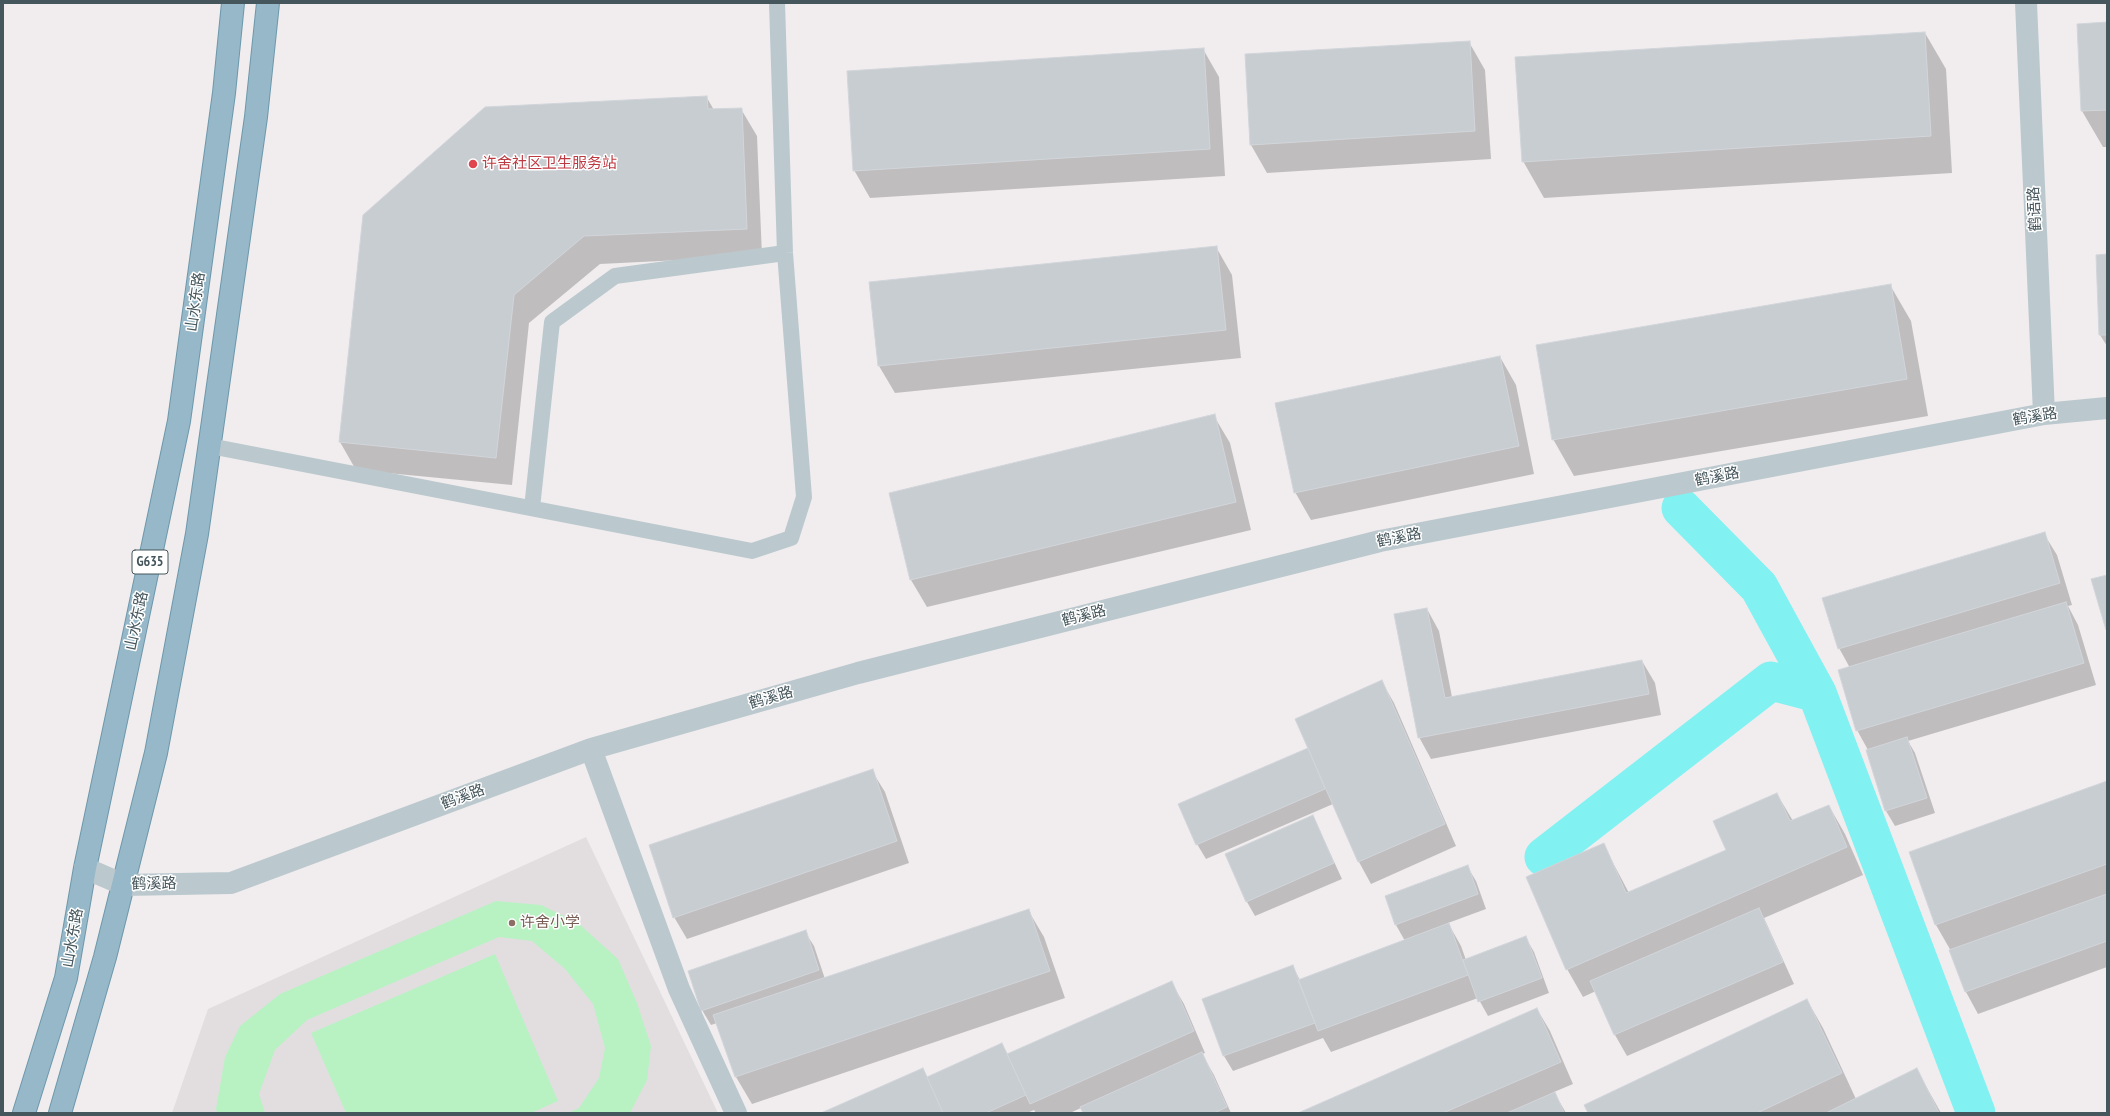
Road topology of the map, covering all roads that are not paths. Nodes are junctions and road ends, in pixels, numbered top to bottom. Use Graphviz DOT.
graph roads {
  1 [pos="233,3"];
  2 [pos="268,3"];
  3 [pos="777,3"];
  4 [pos="2026,3"];
  5 [pos="786,253"];
  6 [pos="2107,408"];
  7 [pos="2044,414"];
  8 [pos="210,446"];
  9 [pos="532,508"];
  10 [pos="591,749"];
  11 [pos="85,868"];
  12 [pos="124,884"];
  13 [pos="24,1113"];
  14 [pos="60,1113"];
  15 [pos="736,1113"];
  1 -- 11 [label="highway, 山水东路 / G635"];
  2 -- 8 [label="highway, G635"];
  3 -- 5 [label="lane"];
  4 -- 7 [label="street, 鹤语路"];
  5 -- 9 [label="lane"];
  5 -- 9 [label="lane"];
  6 -- 7 [label="street, 鹤溪路"];
  7 -- 10 [label="street, 鹤溪路"];
  8 -- 9 [label="lane"];
  8 -- 12 [label="highway, G635"];
  10 -- 12 [label="street, 鹤溪路"];
  10 -- 15 [label="street"];
  11 -- 12 [label="street, 鹤溪路"];
  11 -- 13 [label="highway, 山水东路 / G635"];
  12 -- 14 [label="highway, G635"];
}
